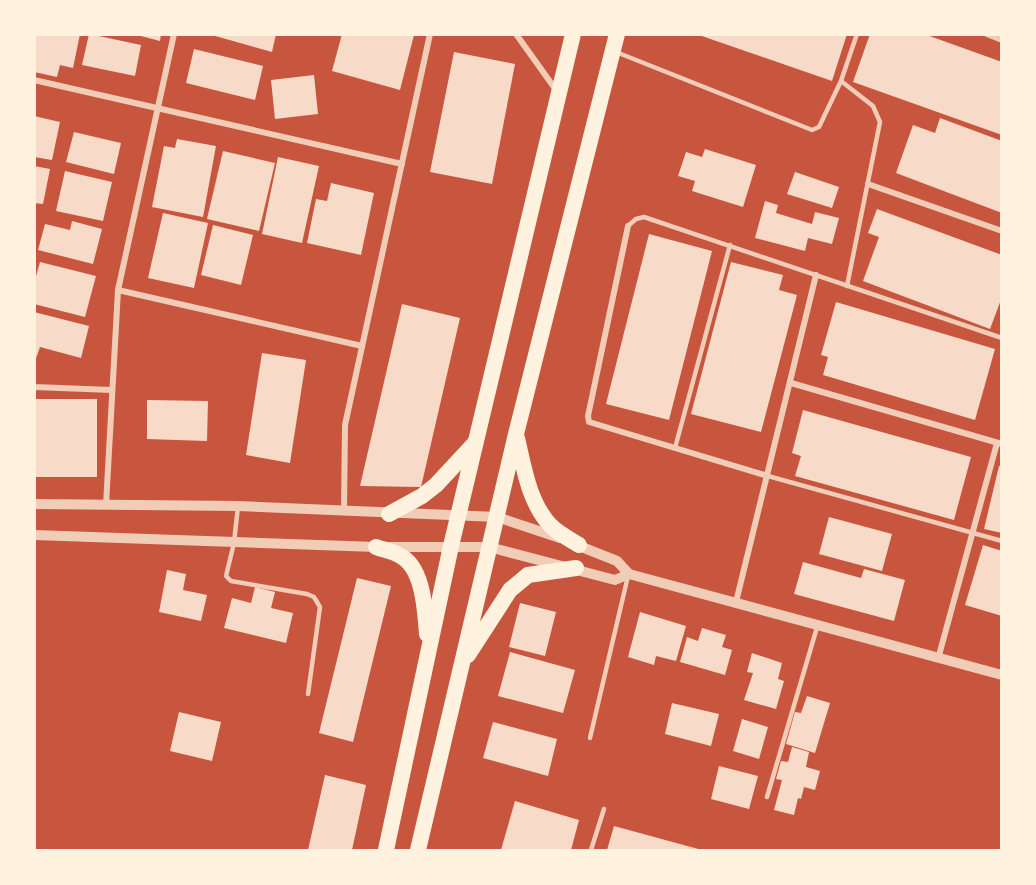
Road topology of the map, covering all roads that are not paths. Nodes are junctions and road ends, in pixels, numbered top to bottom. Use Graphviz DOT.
graph roads {
  1 [pos="174,34"];
  2 [pos="430,34"];
  3 [pos="516,34"];
  4 [pos="573,34"];
  5 [pos="857,34"];
  6 [pos="987,34"];
  7 [pos="1002,40"];
  8 [pos="615,43"];
  9 [pos="34,80"];
  10 [pos="842,81"];
  11 [pos="559,93"];
  12 [pos="157,108"];
  13 [pos="402,164"];
  14 [pos="868,184"];
  15 [pos="628,226"];
  16 [pos="1002,231"];
  17 [pos="730,245"];
  18 [pos="816,275"];
  19 [pos="847,285"];
  20 [pos="118,290"];
  21 [pos="1002,338"];
  22 [pos="362,346"];
  23 [pos="791,383"];
  24 [pos="34,387"];
  25 [pos="112,390"];
  26 [pos="516,434"];
  27 [pos="476,442"];
  28 [pos="999,444"];
  29 [pos="675,448"];
  30 [pos="768,476"];
  31 [pos="34,504"];
  32 [pos="106,505"];
  33 [pos="238,506"];
  34 [pos="344,512"];
  35 [pos="389,514"];
  36 [pos="458,516"];
  37 [pos="497,517"];
  38 [pos="972,533"];
  39 [pos="34,535"];
  40 [pos="1002,541"];
  41 [pos="234,543"];
  42 [pos="579,545"];
  43 [pos="451,546"];
  44 [pos="376,547"];
  45 [pos="489,547"];
  46 [pos="576,568"];
  47 [pos="629,574"];
  48 [pos="736,602"];
  49 [pos="818,624"];
  50 [pos="429,650"];
  51 [pos="938,659"];
  52 [pos="461,668"];
  53 [pos="1002,675"];
  54 [pos="308,694"];
  55 [pos="590,738"];
  56 [pos="767,797"];
  57 [pos="604,809"];
  58 [pos="386,850"];
  59 [pos="418,850"];
  60 [pos="591,850"];
  1 -- 12 [label="street"];
  2 -- 13 [label="street"];
  3 -- 11 [label="street"];
  4 -- 11 [label="highway"];
  5 -- 10 [label="lane"];
  6 -- 7 [label="street"];
  8 -- 10 [label="lane"];
  8 -- 26 [label="highway"];
  9 -- 12 [label="street"];
  10 -- 14 [label="lane"];
  11 -- 27 [label="highway"];
  12 -- 13 [label="street"];
  12 -- 20 [label="street"];
  13 -- 22 [label="street"];
  14 -- 16 [label="street"];
  14 -- 19 [label="lane"];
  15 -- 17 [label="lane"];
  15 -- 29 [label="street"];
  17 -- 18 [label="lane"];
  17 -- 29 [label="lane"];
  18 -- 19 [label="lane"];
  18 -- 23 [label="street"];
  19 -- 21 [label="lane"];
  20 -- 22 [label="street"];
  20 -- 25 [label="street"];
  22 -- 34 [label="street"];
  23 -- 28 [label="street"];
  23 -- 30 [label="street"];
  24 -- 25 [label="street"];
  25 -- 32 [label="street"];
  26 -- 37 [label="highway"];
  26 -- 42 [label="highway"];
  27 -- 35 [label="highway"];
  27 -- 36 [label="highway"];
  28 -- 38 [label="street"];
  29 -- 30 [label="street"];
  30 -- 38 [label="lane"];
  30 -- 48 [label="street"];
  31 -- 32 [label="street"];
  32 -- 33 [label="street"];
  33 -- 34 [label="street"];
  33 -- 41 [label="lane"];
  34 -- 35 [label="street"];
  35 -- 36 [label="street"];
  36 -- 37 [label="street"];
  36 -- 43 [label="highway"];
  37 -- 42 [label="street"];
  37 -- 45 [label="highway"];
  38 -- 40 [label="lane"];
  38 -- 51 [label="street"];
  39 -- 41 [label="street"];
  41 -- 44 [label="street"];
  41 -- 54 [label="lane"];
  42 -- 47 [label="street"];
  43 -- 44 [label="street"];
  43 -- 45 [label="street"];
  43 -- 50 [label="highway"];
  44 -- 50 [label="highway"];
  45 -- 46 [label="street"];
  45 -- 52 [label="highway"];
  46 -- 47 [label="street"];
  46 -- 52 [label="highway"];
  47 -- 48 [label="street"];
  47 -- 55 [label="lane"];
  48 -- 49 [label="street"];
  49 -- 51 [label="street"];
  49 -- 56 [label="lane"];
  50 -- 58 [label="highway"];
  51 -- 53 [label="street"];
  52 -- 59 [label="highway"];
  57 -- 60 [label="lane"];
}
